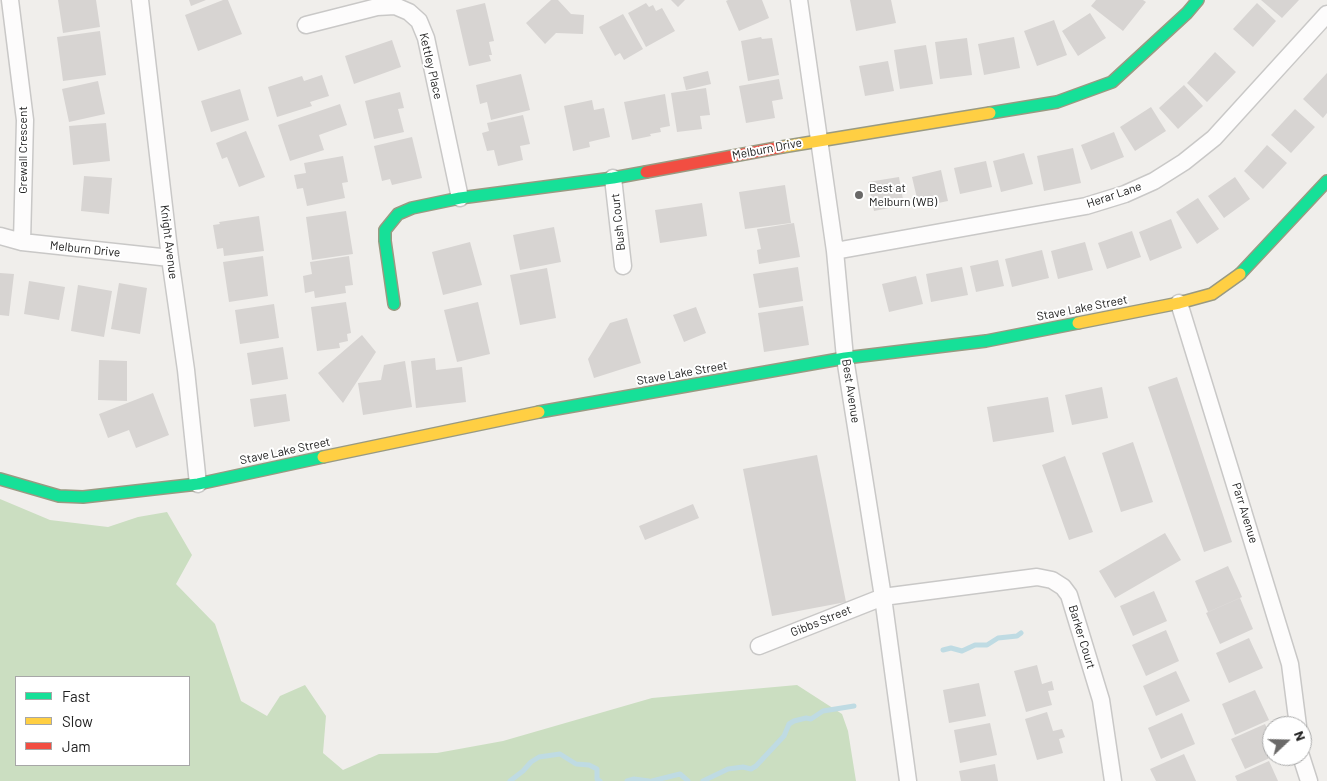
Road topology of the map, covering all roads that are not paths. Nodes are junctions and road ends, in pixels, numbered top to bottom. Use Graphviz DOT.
graph roads {
  1 [pos="10,0"];
  2 [pos="140,0"];
  3 [pos="799,0"];
  4 [pos="1198,0"];
  5 [pos="1327,14"];
  6 [pos="306,25"];
  7 [pos="819,140"];
  8 [pos="613,178"];
  9 [pos="1327,181"];
  10 [pos="460,198"];
  11 [pos="0,236"];
  12 [pos="22,242"];
  13 [pos="835,251"];
  14 [pos="170,258"];
  15 [pos="623,266"];
  16 [pos="1180,303"];
  17 [pos="394,304"];
  18 [pos="845,358"];
  19 [pos="0,479"];
  20 [pos="198,484"];
  21 [pos="882,597"];
  22 [pos="759,646"];
  23 [pos="1297,716"];
  24 [pos="1304,766"];
  25 [pos="908,781"];
  26 [pos="1113,781"];
  27 [pos="1308,781"];
  1 -- 12 [label="street, Grewall Crescent"];
  2 -- 14 [label="street, Knight Avenue"];
  3 -- 7 [label="street, Best Avenue"];
  4 -- 7 [label="main road, Melburn Drive"];
  5 -- 13 [label="street, Herar Lane"];
  6 -- 10 [label="street, Kettley Place"];
  7 -- 8 [label="main road, Melburn Drive"];
  7 -- 13 [label="street, Best Avenue"];
  8 -- 10 [label="main road, Melburn Drive"];
  8 -- 15 [label="street, Bush Court"];
  9 -- 16 [label="main road, Stave Lake Street"];
  10 -- 17 [label="main road, Melburn Drive"];
  11 -- 12 [label="street, Melburn Drive"];
  12 -- 14 [label="street, Melburn Drive"];
  13 -- 18 [label="street, Best Avenue"];
  14 -- 20 [label="street, Knight Avenue"];
  16 -- 18 [label="main road, Stave Lake Street"];
  16 -- 23 [label="street, Parr Avenue"];
  18 -- 20 [label="main road, Stave Lake Street"];
  18 -- 21 [label="street, Best Avenue"];
  19 -- 20 [label="main road, Stave Lake Street"];
  21 -- 22 [label="street, Gibbs Street"];
  21 -- 25 [label="street, Best Avenue"];
  21 -- 26 [label="street, Barker Court"];
  24 -- 27 [label="street"];
}
